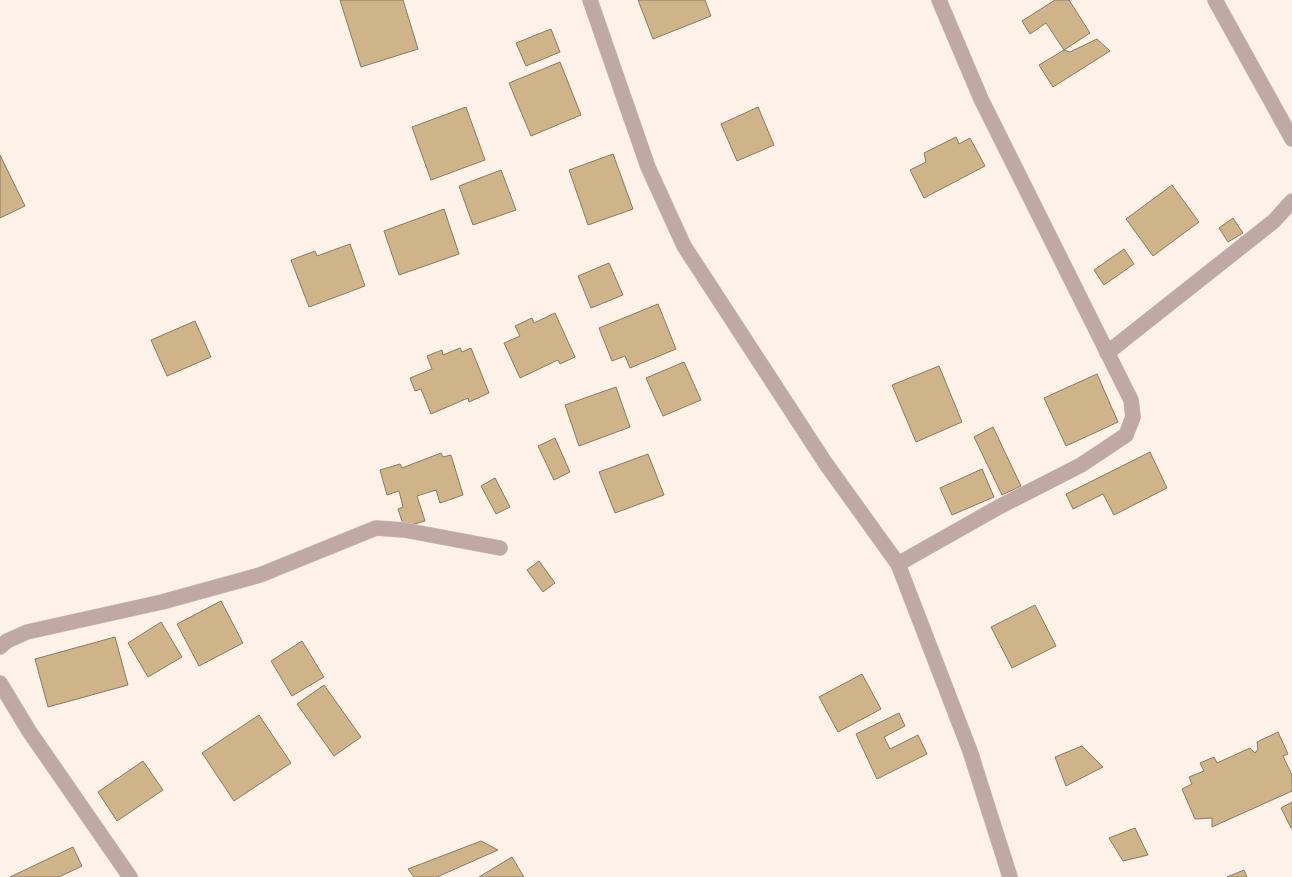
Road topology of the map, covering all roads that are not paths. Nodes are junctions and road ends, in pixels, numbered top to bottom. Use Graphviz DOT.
graph roads {
  1 [pos="590,0"];
  2 [pos="939,0"];
  3 [pos="1215,0"];
  4 [pos="1292,139"];
  5 [pos="1292,201"];
  6 [pos="1107,353"];
  7 [pos="500,548"];
  8 [pos="898,564"];
  9 [pos="0,647"];
  10 [pos="0,683"];
  11 [pos="130,877"];
  12 [pos="1010,877"];
  1 -- 8 [label="street"];
  2 -- 6 [label="street"];
  3 -- 4 [label="street"];
  5 -- 6 [label="street"];
  6 -- 8 [label="street"];
  7 -- 9 [label="street"];
  8 -- 12 [label="street"];
  10 -- 11 [label="street"];
}
